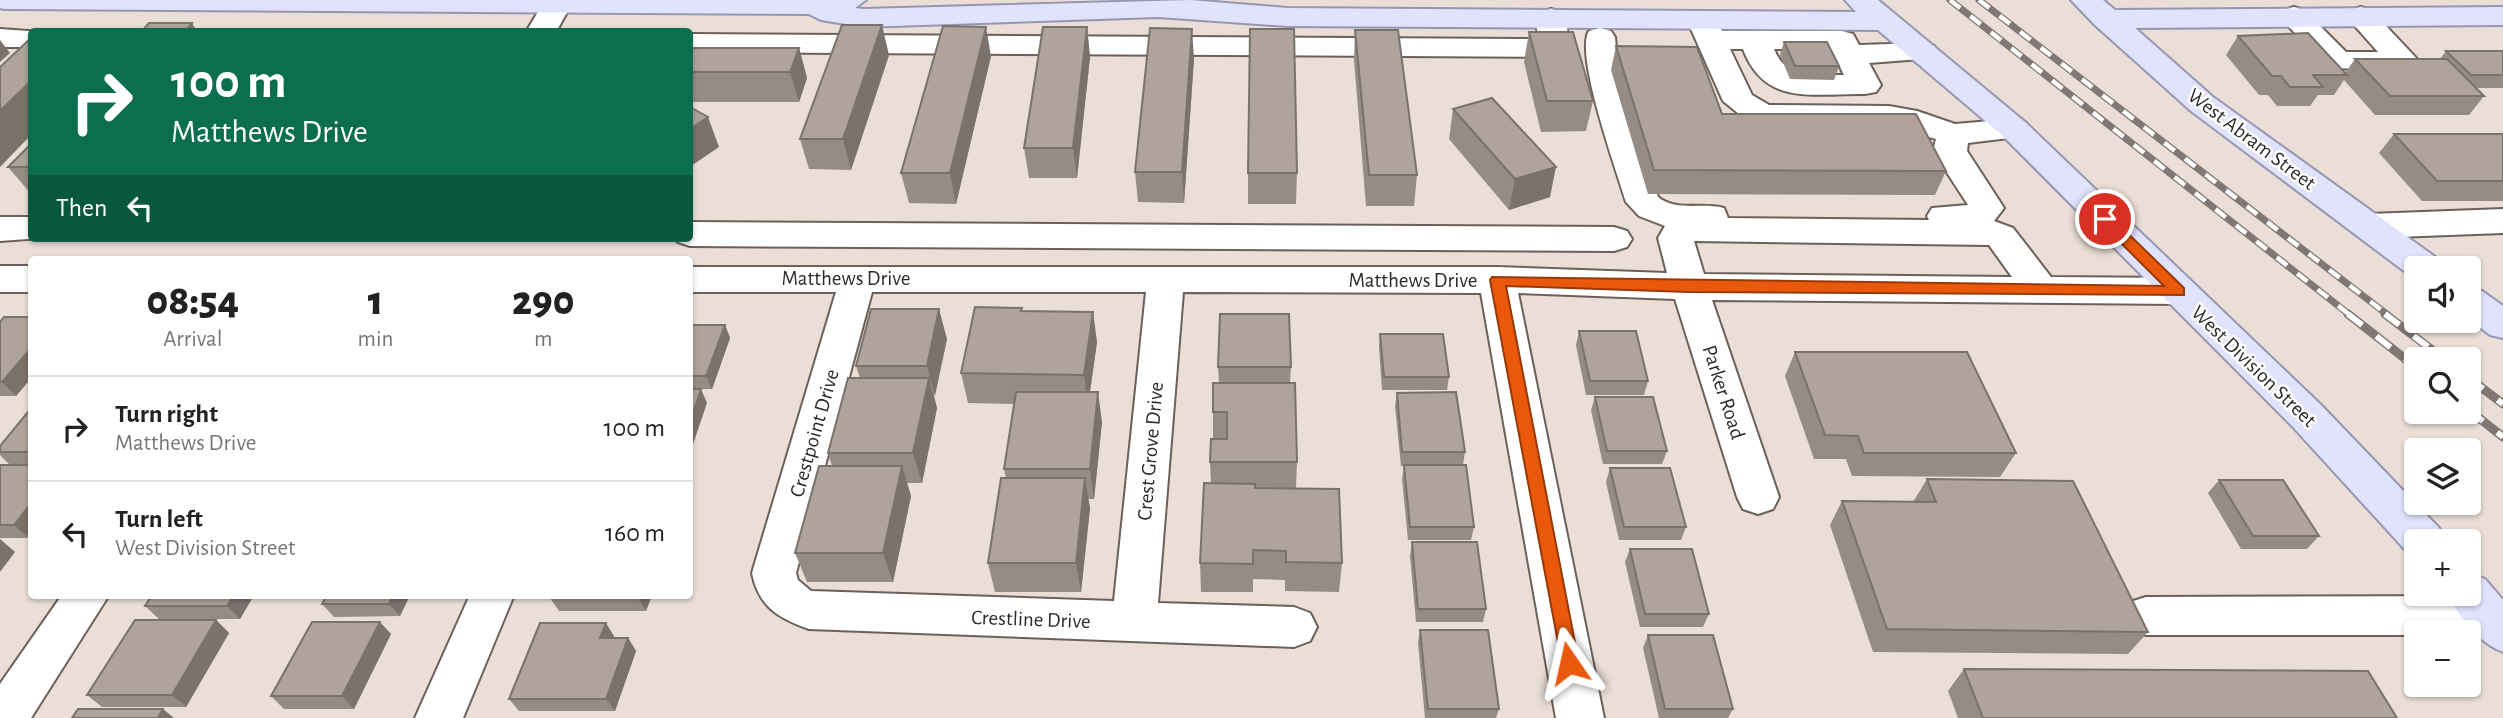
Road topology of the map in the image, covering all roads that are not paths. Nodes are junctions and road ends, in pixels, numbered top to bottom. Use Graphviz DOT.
graph roads {
  1 [pos="4,0"];
  2 [pos="850,0"];
  3 [pos="1325,0"];
  4 [pos="1279,1"];
  5 [pos="556,5"];
  6 [pos="798,7"];
  7 [pos="1159,8"];
  8 [pos="2095,9"];
  9 [pos="1873,10"];
  10 [pos="2294,16"];
  11 [pos="2361,16"];
  12 [pos="2503,16"];
  13 [pos="1551,18"];
  14 [pos="543,28"];
  15 [pos="1599,28"];
  16 [pos="1769,33"];
  17 [pos="1709,36"];
  18 [pos="0,38"];
  19 [pos="28,38"];
  20 [pos="693,43"];
  21 [pos="1923,52"];
  22 [pos="1849,54"];
  23 [pos="2014,129"];
  24 [pos="1953,134"];
  25 [pos="2503,221"];
  26 [pos="2369,226"];
  27 [pos="0,229"];
  28 [pos="28,229"];
  29 [pos="693,234"];
  30 [pos="1614,239"];
  31 [pos="2409,256"];
  32 [pos="858,278"];
  33 [pos="0,279"];
  34 [pos="28,279"];
  35 [pos="693,279"];
  36 [pos="1166,279"];
  37 [pos="1497,280"];
  38 [pos="1689,287"];
  39 [pos="2041,290"];
  40 [pos="2178,291"];
  41 [pos="2481,309"];
  42 [pos="2503,325"];
  43 [pos="1758,497"];
  44 [pos="2413,529"];
  45 [pos="776,588"];
  46 [pos="84,599"];
  47 [pos="490,599"];
  48 [pos="2487,613"];
  49 [pos="2146,616"];
  50 [pos="1134,623"];
  51 [pos="1294,627"];
  52 [pos="4,718"];
  53 [pos="439,718"];
  54 [pos="1580,718"];
  1 -- 5 [label="main road"];
  2 -- 6 [label="main road"];
  3 -- 4 [label="main road"];
  4 -- 7 [label="main road"];
  5 -- 6 [label="main road"];
  5 -- 14 [label="street"];
  6 -- 7 [label="main road"];
  7 -- 13 [label="main road"];
  8 -- 10 [label="main road"];
  8 -- 26 [label="main road, West Abram Street"];
  9 -- 16 [label="main road"];
  9 -- 21 [label="main road, West Division Street"];
  10 -- 11 [label="main road"];
  10 -- 11 [label="street"];
  11 -- 12 [label="main road"];
  13 -- 15 [label="main road"];
  13 -- 20 [label="street"];
  15 -- 17 [label="street"];
  15 -- 24 [label="street"];
  16 -- 17 [label="street"];
  16 -- 22 [label="street"];
  16 -- 22 [label="street"];
  17 -- 24 [label="street"];
  18 -- 19 [label="street"];
  21 -- 22 [label="street"];
  21 -- 23 [label="main road, West Division Street"];
  23 -- 24 [label="street"];
  23 -- 40 [label="main road, West Division Street"];
  25 -- 26 [label="street"];
  26 -- 31 [label="main road, West Abram Street"];
  27 -- 28 [label="street"];
  29 -- 30 [label="street"];
  32 -- 35 [label="street, Matthews Drive"];
  32 -- 36 [label="street, Matthews Drive"];
  32 -- 45 [label="street, Crestpoint Drive"];
  33 -- 34 [label="street"];
  36 -- 37 [label="street, Matthews Drive"];
  36 -- 50 [label="street, Crest Grove Drive"];
  37 -- 38 [label="street, Matthews Drive"];
  37 -- 54 [label="street"];
  38 -- 39 [label="street, Matthews Drive"];
  38 -- 39 [label="street, Parker Road"];
  38 -- 43 [label="street, Parker Road"];
  39 -- 40 [label="street, Matthews Drive"];
  40 -- 44 [label="main road, West Division Street"];
  41 -- 42 [label="main road"];
  45 -- 50 [label="street, Crestline Drive"];
  46 -- 52 [label="street"];
  47 -- 53 [label="street"];
  48 -- 49 [label="street"];
  50 -- 51 [label="street, Crestline Drive"];
}
